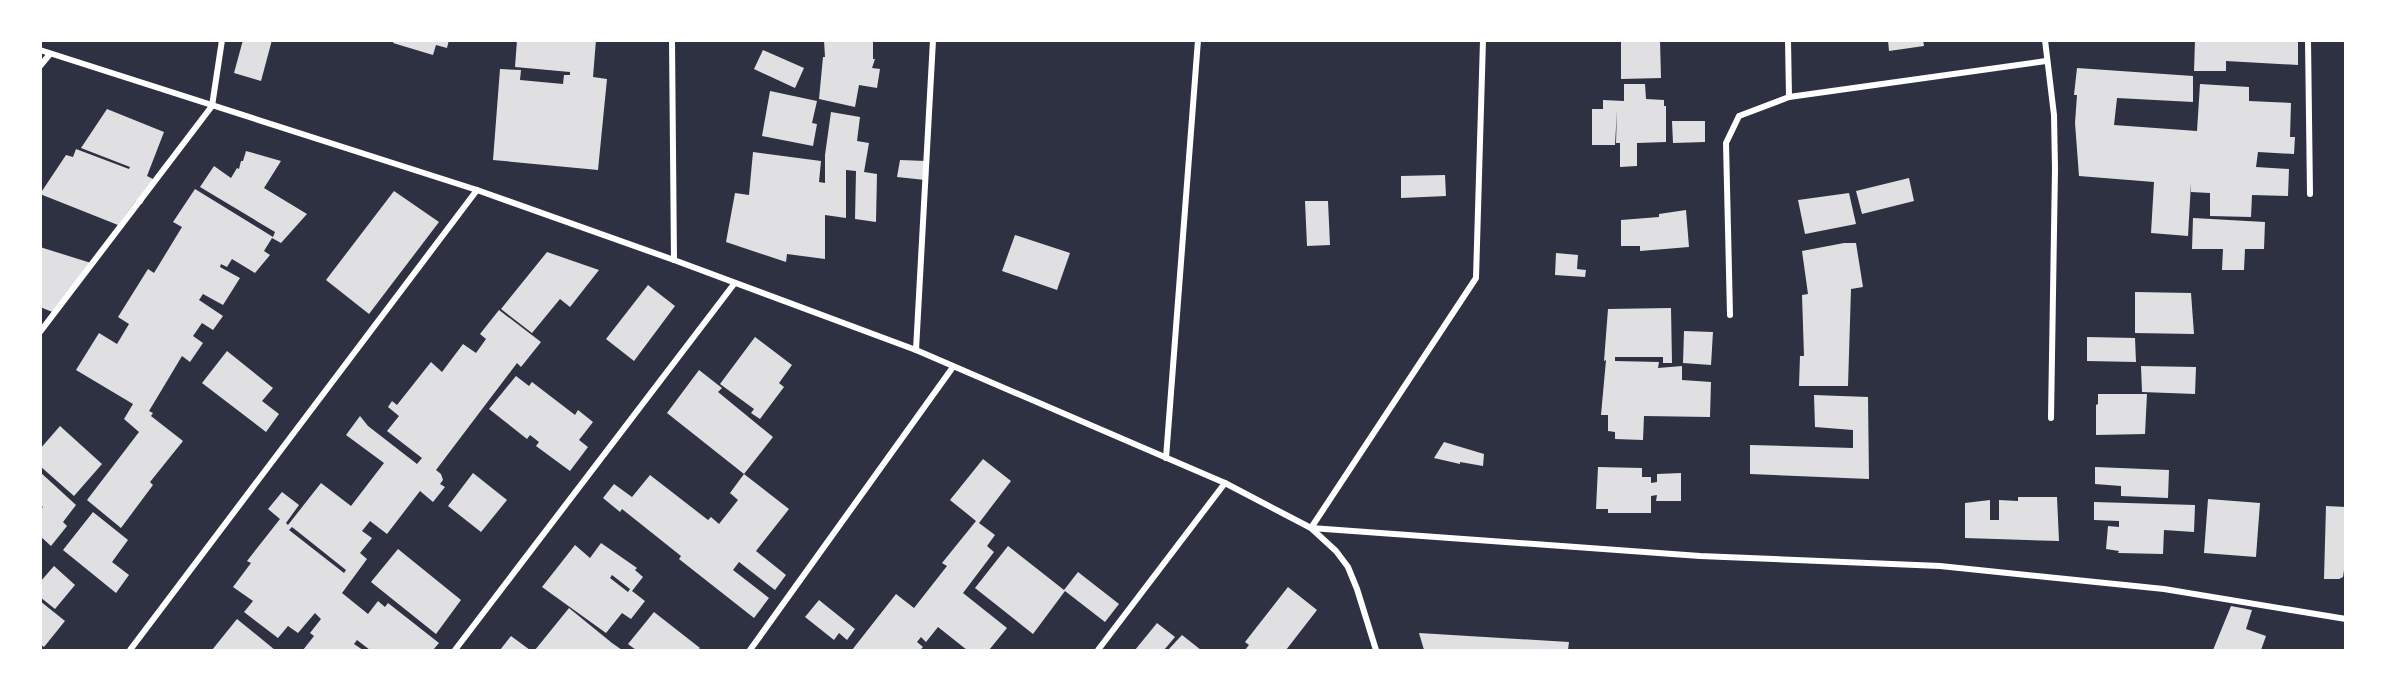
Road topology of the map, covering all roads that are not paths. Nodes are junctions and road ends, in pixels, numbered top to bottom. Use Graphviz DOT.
graph roads {
  1 [pos="222,40"];
  2 [pos="672,40"];
  3 [pos="933,40"];
  4 [pos="1198,40"];
  5 [pos="1483,40"];
  6 [pos="1788,40"];
  7 [pos="2044,40"];
  8 [pos="2308,40"];
  9 [pos="40,50"];
  10 [pos="50,54"];
  11 [pos="2046,60"];
  12 [pos="40,66"];
  13 [pos="1789,97"];
  14 [pos="212,106"];
  15 [pos="477,190"];
  16 [pos="2310,194"];
  17 [pos="674,260"];
  18 [pos="734,284"];
  19 [pos="1730,315"];
  20 [pos="40,332"];
  21 [pos="916,350"];
  22 [pos="953,367"];
  23 [pos="2051,418"];
  24 [pos="1166,458"];
  25 [pos="1225,483"];
  26 [pos="1311,528"];
  27 [pos="2346,619"];
  28 [pos="130,651"];
  29 [pos="455,651"];
  30 [pos="750,651"];
  31 [pos="1098,651"];
  32 [pos="1376,651"];
  1 -- 14 [label="street"];
  2 -- 17 [label="street"];
  3 -- 21 [label="street"];
  4 -- 24 [label="street"];
  5 -- 26 [label="street"];
  6 -- 13 [label="street"];
  7 -- 11 [label="street"];
  8 -- 16 [label="street"];
  9 -- 10 [label="street"];
  10 -- 12 [label="street"];
  10 -- 14 [label="street"];
  11 -- 13 [label="street"];
  11 -- 23 [label="street"];
  13 -- 19 [label="street"];
  14 -- 15 [label="street"];
  14 -- 20 [label="street"];
  15 -- 17 [label="street"];
  15 -- 28 [label="street"];
  17 -- 18 [label="street"];
  18 -- 21 [label="street"];
  18 -- 29 [label="street"];
  21 -- 22 [label="street"];
  22 -- 24 [label="street"];
  22 -- 30 [label="street"];
  24 -- 25 [label="street"];
  25 -- 26 [label="street"];
  25 -- 31 [label="street"];
  26 -- 27 [label="street"];
  26 -- 32 [label="street"];
}
